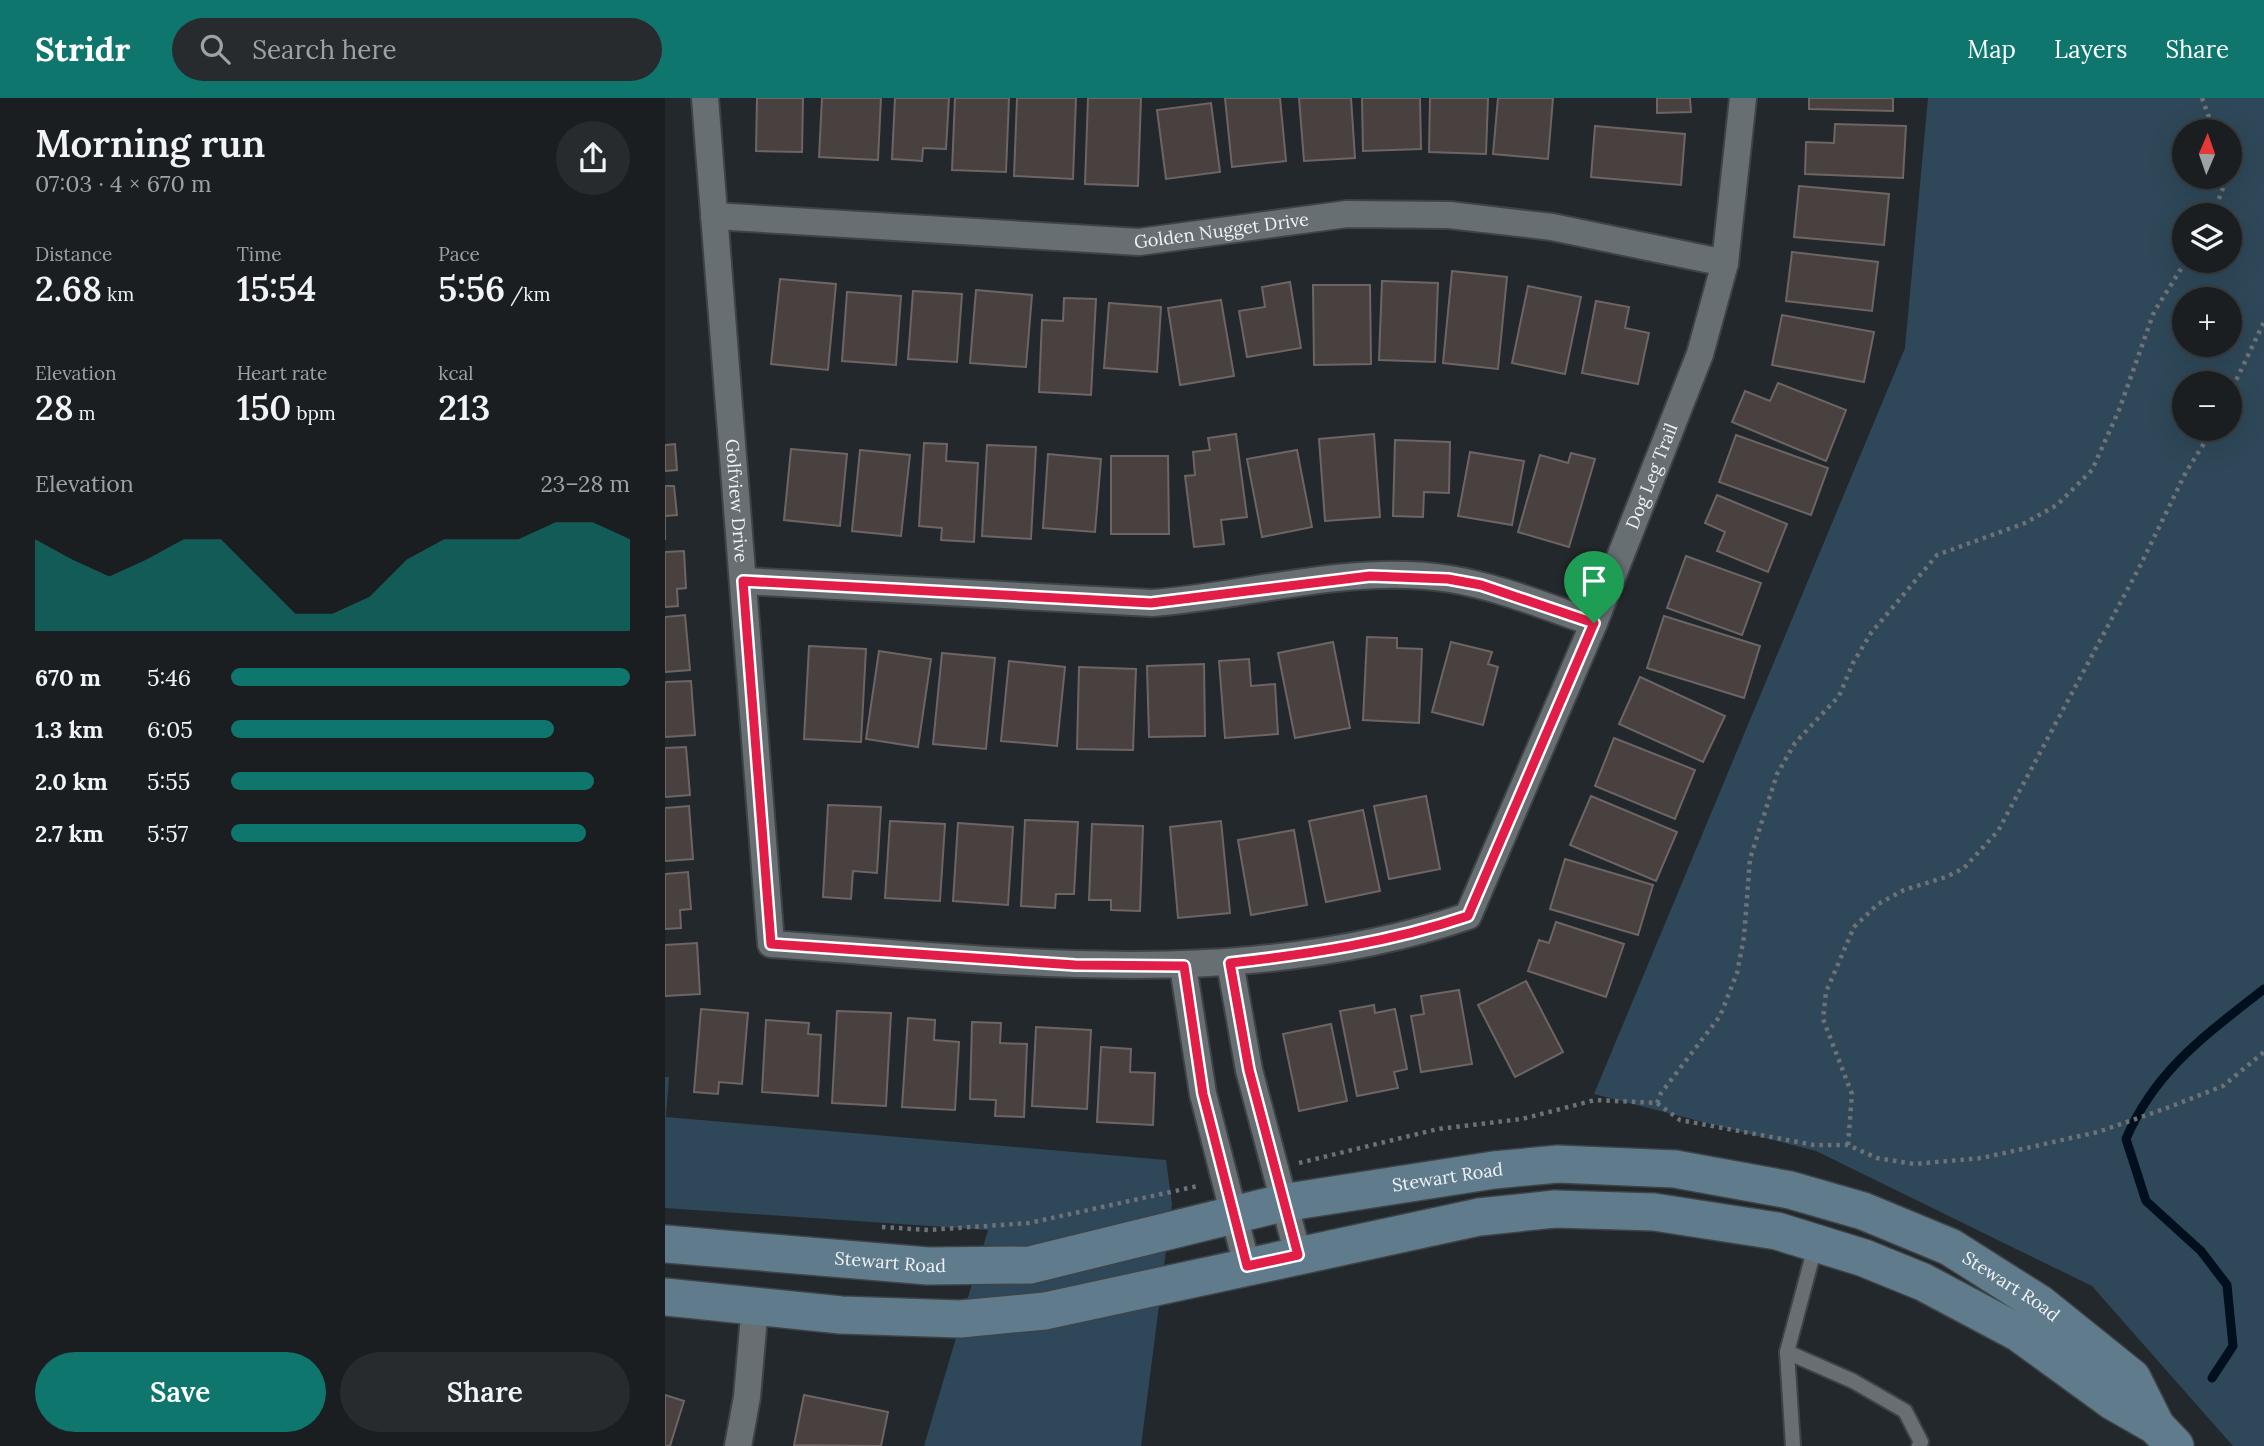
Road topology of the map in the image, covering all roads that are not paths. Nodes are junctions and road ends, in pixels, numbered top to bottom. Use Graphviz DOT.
graph roads {
  1 [pos="705,98"];
  2 [pos="1743,98"];
  3 [pos="714,216"];
  4 [pos="1725,263"];
  5 [pos="743,581"];
  6 [pos="1594,623"];
  7 [pos="1230,963"];
  8 [pos="1184,966"];
  9 [pos="1282,1203"];
  10 [pos="1233,1214"];
  11 [pos="1816,1242"];
  12 [pos="665,1244"];
  13 [pos="1298,1255"];
  14 [pos="1247,1266"];
  15 [pos="665,1297"];
  16 [pos="755,1305"];
  17 [pos="1787,1352"];
  18 [pos="2166,1436"];
  19 [pos="738,1446"];
  20 [pos="1793,1446"];
  21 [pos="1919,1446"];
  1 -- 3 [label="street, Golfview Drive"];
  2 -- 4 [label="street, Dog Leg Trail"];
  3 -- 4 [label="street, Golden Nugget Drive"];
  3 -- 5 [label="street, Golfview Drive"];
  4 -- 6 [label="street, Dog Leg Trail"];
  5 -- 6 [label="street"];
  5 -- 8 [label="street, Golfview Drive"];
  6 -- 7 [label="street, Dog Leg Trail"];
  7 -- 8 [label="street"];
  7 -- 9 [label="street"];
  8 -- 10 [label="street"];
  9 -- 10 [label="street, Stewart Road"];
  9 -- 13 [label="street"];
  9 -- 18 [label="street, Stewart Road"];
  10 -- 12 [label="street, Stewart Road"];
  10 -- 14 [label="street"];
  11 -- 13 [label="street, Stewart Road"];
  11 -- 17 [label="lane"];
  11 -- 18 [label="street, Stewart Road"];
  13 -- 14 [label="street, Stewart Road"];
  14 -- 16 [label="street, Stewart Road"];
  15 -- 16 [label="street, Stewart Road"];
  16 -- 19 [label="street"];
  17 -- 20 [label="lane"];
  17 -- 21 [label="lane"];
}
